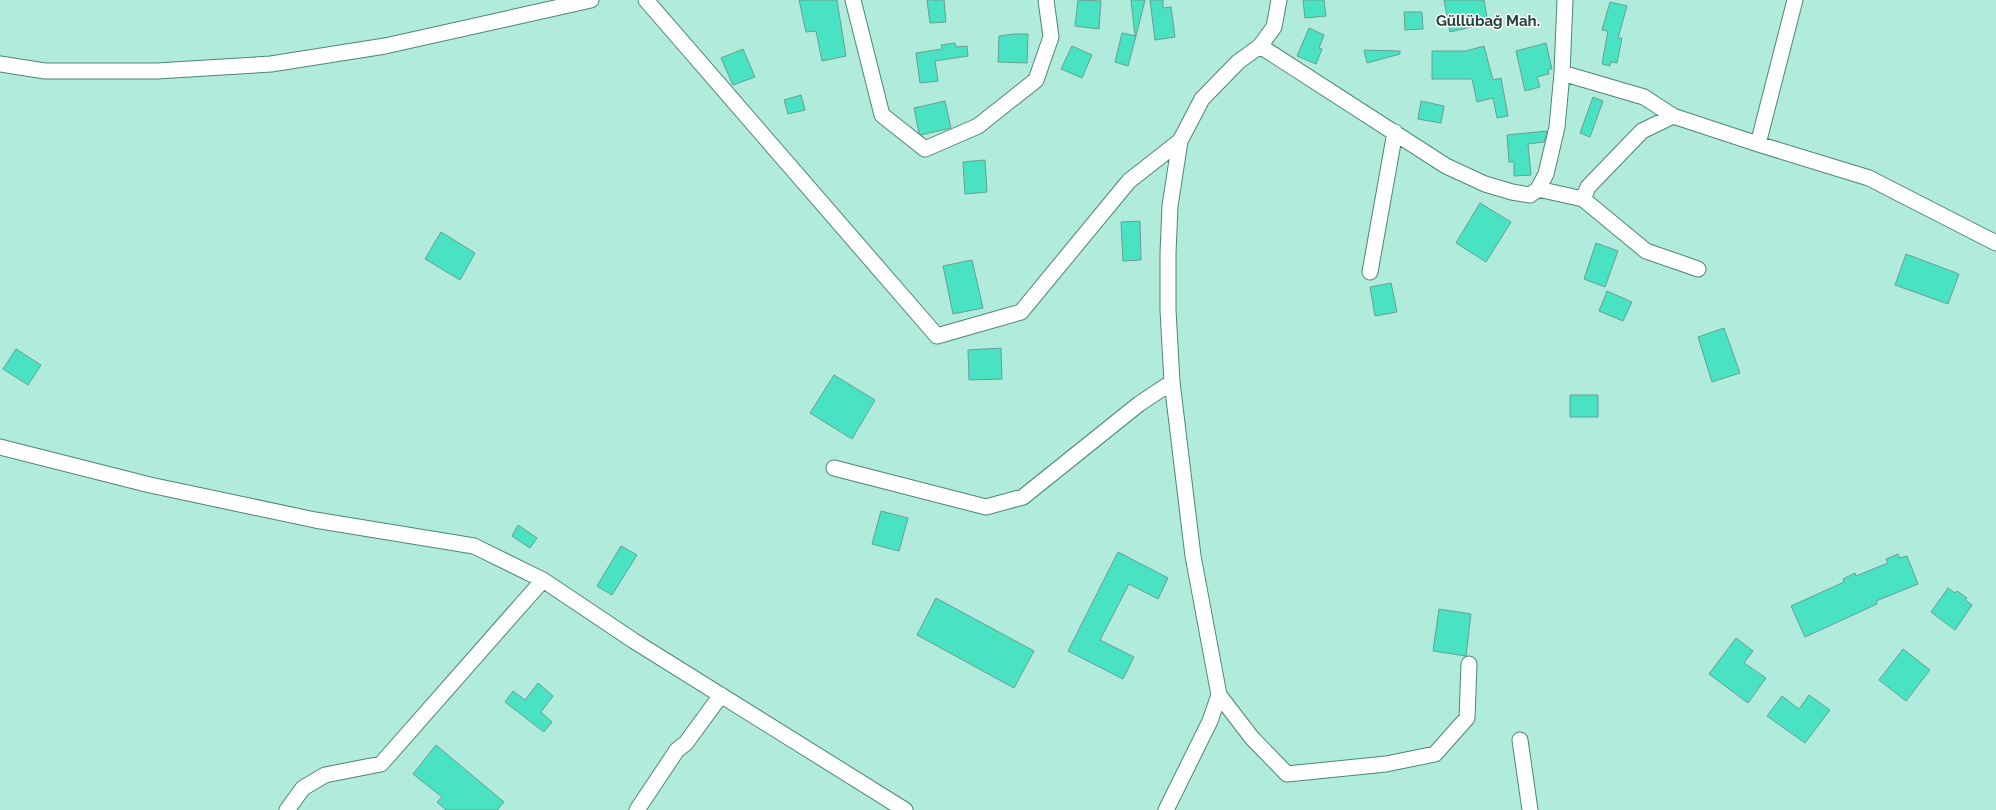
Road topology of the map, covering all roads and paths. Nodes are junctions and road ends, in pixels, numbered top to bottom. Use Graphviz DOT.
graph roads {
  1 [pos="591,0"];
  2 [pos="646,0"];
  3 [pos="853,0"];
  4 [pos="1046,0"];
  5 [pos="1279,0"];
  6 [pos="1565,0"];
  7 [pos="1795,0"];
  8 [pos="1260,46"];
  9 [pos="0,64"];
  10 [pos="1562,73"];
  11 [pos="1673,116"];
  12 [pos="1395,132"];
  13 [pos="1180,140"];
  14 [pos="1758,144"];
  15 [pos="1538,189"];
  16 [pos="1583,199"];
  17 [pos="1996,243"];
  18 [pos="1698,270"];
  19 [pos="1370,272"];
  20 [pos="1172,382"];
  21 [pos="0,447"];
  22 [pos="834,468"];
  23 [pos="543,580"];
  24 [pos="1469,664"];
  25 [pos="721,695"];
  26 [pos="1219,695"];
  27 [pos="1520,740"];
  28 [pos="287,810"];
  29 [pos="637,810"];
  30 [pos="905,810"];
  31 [pos="1166,810"];
  32 [pos="1530,810"];
  1 -- 9 [label="street"];
  2 -- 13 [label="street"];
  3 -- 4 [label="street"];
  5 -- 8 [label="street"];
  6 -- 10 [label="street"];
  7 -- 14 [label="street"];
  8 -- 12 [label="street"];
  8 -- 13 [label="street"];
  10 -- 11 [label="street"];
  10 -- 15 [label="street"];
  11 -- 14 [label="street"];
  11 -- 16 [label="street"];
  12 -- 15 [label="street"];
  12 -- 19 [label="street"];
  13 -- 20 [label="street"];
  14 -- 17 [label="street"];
  15 -- 16 [label="street"];
  16 -- 18 [label="street"];
  20 -- 22 [label="street"];
  20 -- 26 [label="street"];
  21 -- 23 [label="street"];
  23 -- 25 [label="street"];
  23 -- 28 [label="street"];
  24 -- 26 [label="street"];
  25 -- 29 [label="street"];
  25 -- 30 [label="street"];
  26 -- 31 [label="street"];
  27 -- 32 [label="street"];
}
